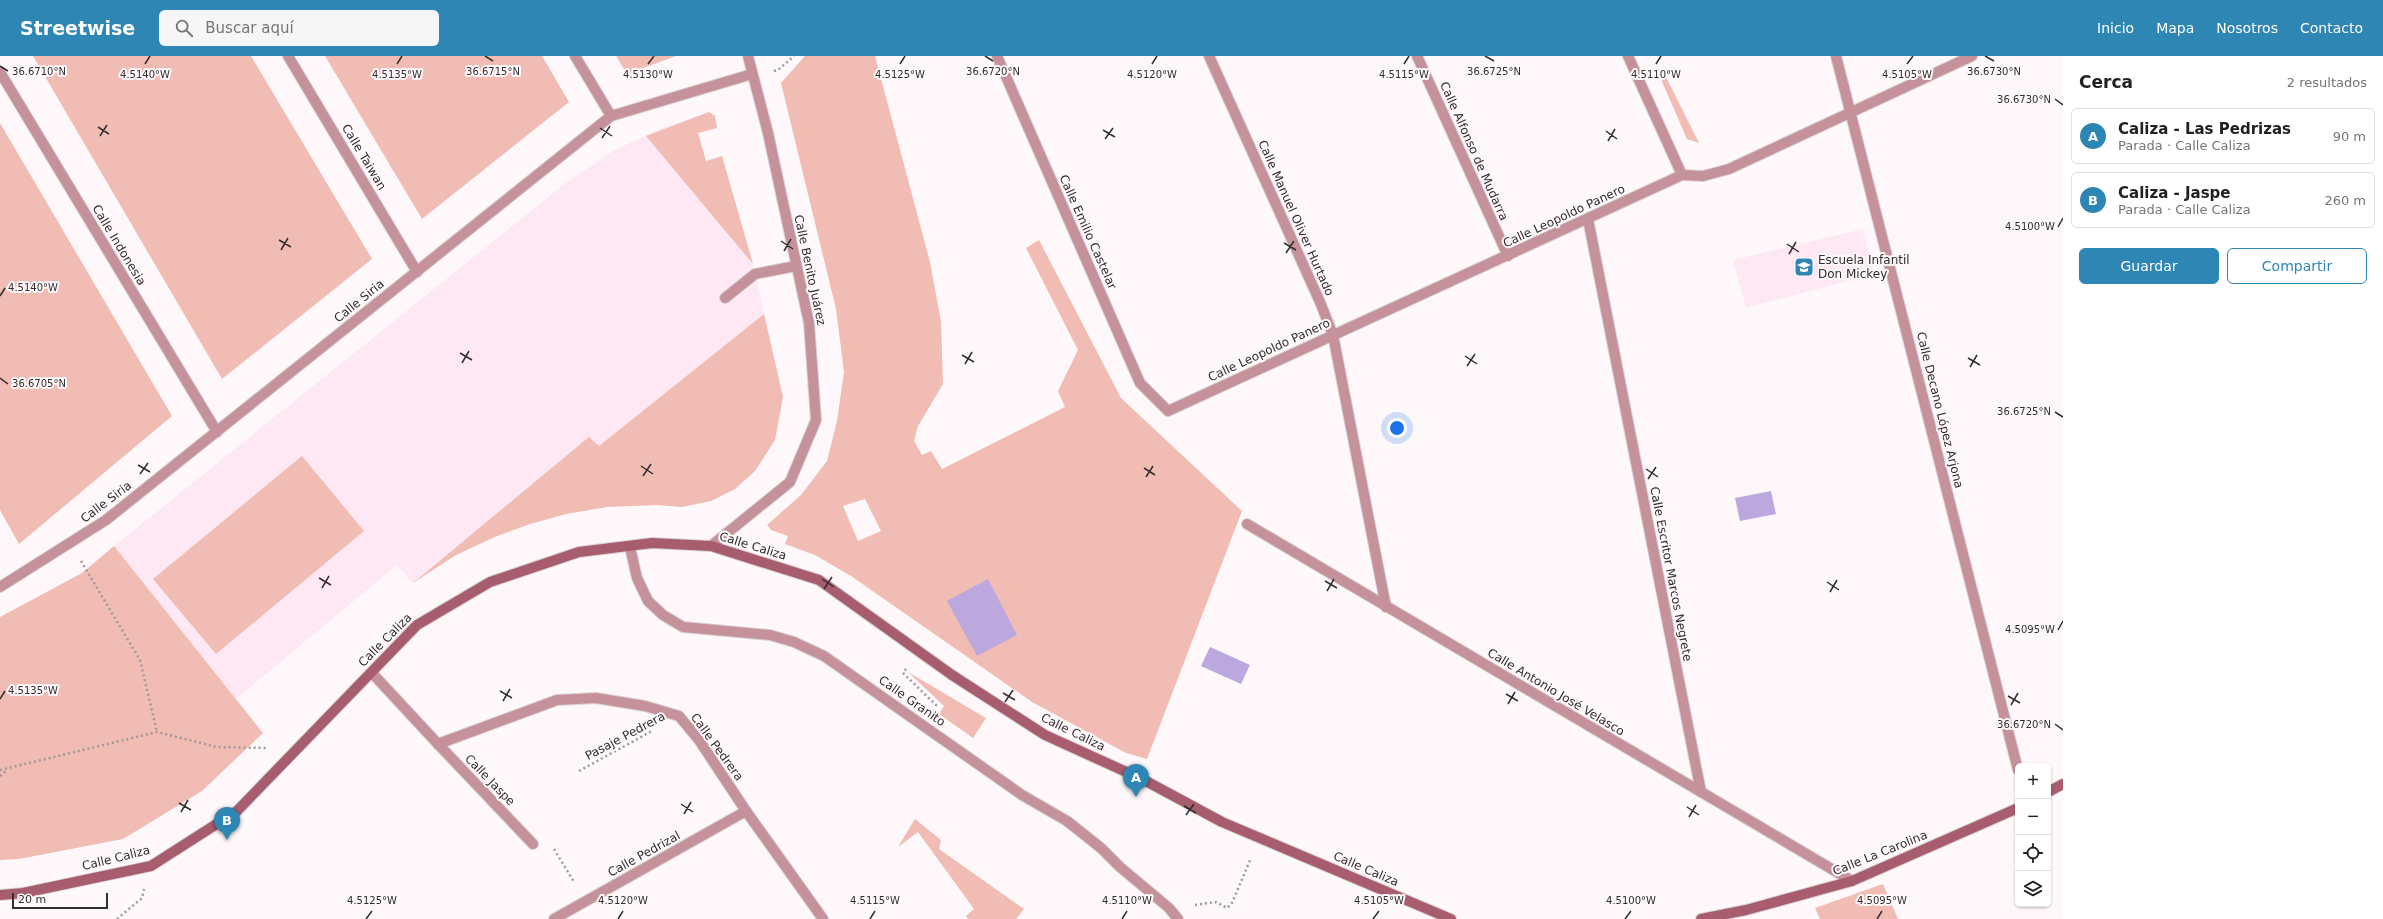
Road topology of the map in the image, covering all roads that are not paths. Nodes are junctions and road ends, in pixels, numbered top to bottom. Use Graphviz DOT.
graph roads {
  1 [pos="288,56"];
  2 [pos="575,56"];
  3 [pos="748,56"];
  4 [pos="997,56"];
  5 [pos="1209,56"];
  6 [pos="1417,56"];
  7 [pos="1628,56"];
  8 [pos="1836,56"];
  9 [pos="1972,56"];
  10 [pos="0,72"];
  11 [pos="752,74"];
  12 [pos="1851,113"];
  13 [pos="611,116"];
  14 [pos="1682,175"];
  15 [pos="1588,219"];
  16 [pos="1508,256"];
  17 [pos="796,266"];
  18 [pos="417,272"];
  19 [pos="725,298"];
  20 [pos="1333,335"];
  21 [pos="1168,411"];
  22 [pos="217,432"];
  23 [pos="1247,524"];
  24 [pos="711,546"];
  25 [pos="630,547"];
  26 [pos="1,585"];
  27 [pos="1386,607"];
  28 [pos="372,672"];
  29 [pos="438,744"];
  30 [pos="2016,763"];
  31 [pos="2063,784"];
  32 [pos="2051,790"];
  33 [pos="1700,792"];
  34 [pos="2015,809"];
  35 [pos="746,811"];
  36 [pos="533,844"];
  37 [pos="1852,881"];
  38 [pos="0,895"];
  39 [pos="554,919"];
  40 [pos="823,919"];
  41 [pos="1178,919"];
  42 [pos="1451,919"];
  43 [pos="1701,919"];
  1 -- 18 [label="street, Calle Taiwan"];
  2 -- 13 [label="street"];
  3 -- 11 [label="street, Calle Benito Juárez"];
  4 -- 21 [label="street, Calle Emilio Castelar"];
  5 -- 20 [label="street, Calle Manuel Oliver Hurtado"];
  6 -- 16 [label="street, Calle Alfonso de Mudarra"];
  7 -- 14 [label="street"];
  8 -- 12 [label="street, Calle Decano López Arjona"];
  9 -- 12 [label="street, Calle Leopoldo Panero"];
  10 -- 22 [label="street, Calle Indonesia"];
  11 -- 13 [label="street, Calle Siria"];
  11 -- 17 [label="street, Calle Benito Juárez"];
  12 -- 14 [label="street, Calle Leopoldo Panero"];
  12 -- 30 [label="street, Calle Decano López Arjona"];
  13 -- 18 [label="street, Calle Siria"];
  14 -- 15 [label="street, Calle Leopoldo Panero"];
  15 -- 16 [label="street, Calle Leopoldo Panero"];
  15 -- 33 [label="street, Calle Escritor Marcos Negrete"];
  16 -- 20 [label="street, Calle Leopoldo Panero"];
  17 -- 19 [label="street"];
  17 -- 24 [label="street, Calle Benito Juárez"];
  18 -- 22 [label="street, Calle Siria"];
  20 -- 21 [label="street, Calle Leopoldo Panero"];
  20 -- 27 [label="street, Calle Manuel Oliver Hurtado"];
  22 -- 26 [label="street, Calle Siria"];
  23 -- 27 [label="street, Calle Antonio José Velasco"];
  24 -- 25 [label="street, Calle Caliza"];
  24 -- 42 [label="street, Calle Caliza"];
  25 -- 28 [label="street, Calle Caliza"];
  25 -- 41 [label="street, Calle Granito"];
  27 -- 33 [label="street, Calle Antonio José Velasco"];
  28 -- 29 [label="street, Calle Jaspe"];
  28 -- 38 [label="street, Calle Caliza"];
  29 -- 35 [label="street, Calle Pedrera"];
  29 -- 36 [label="street, Calle Jaspe"];
  31 -- 32 [label="street"];
  33 -- 37 [label="street, Calle Antonio José Velasco"];
  34 -- 37 [label="street, Calle La Carolina"];
  35 -- 39 [label="street, Calle Pedrizal"];
  35 -- 40 [label="street, Calle Pedrera"];
  37 -- 43 [label="street, Calle La Carolina"];
}
